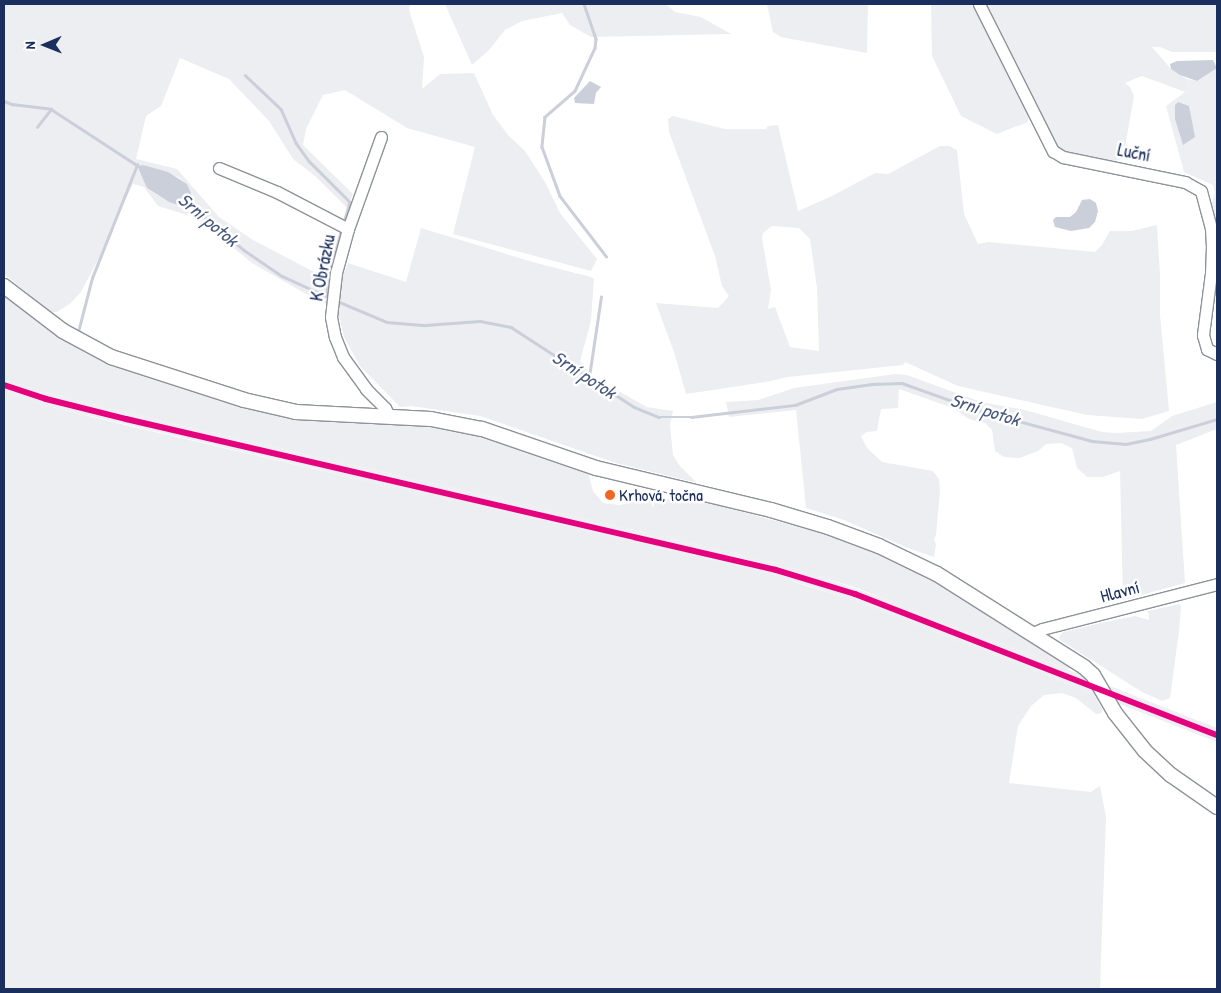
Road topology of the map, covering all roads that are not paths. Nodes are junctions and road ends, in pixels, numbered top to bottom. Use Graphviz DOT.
graph roads {
  1 [pos="979,4"];
  2 [pos="381,137"];
  3 [pos="219,168"];
  4 [pos="348,229"];
  5 [pos="4,286"];
  6 [pos="1217,354"];
  7 [pos="389,416"];
  8 [pos="1217,584"];
  9 [pos="1033,634"];
  10 [pos="1217,807"];
  1 -- 6 [label="street, Luční"];
  2 -- 4 [label="street, K Obrázku"];
  3 -- 4 [label="street, K Obrázku"];
  4 -- 7 [label="street, K Obrázku"];
  5 -- 7 [label="main road"];
  7 -- 9 [label="main road"];
  8 -- 9 [label="street, Hlavní"];
  9 -- 10 [label="main road"];
}
